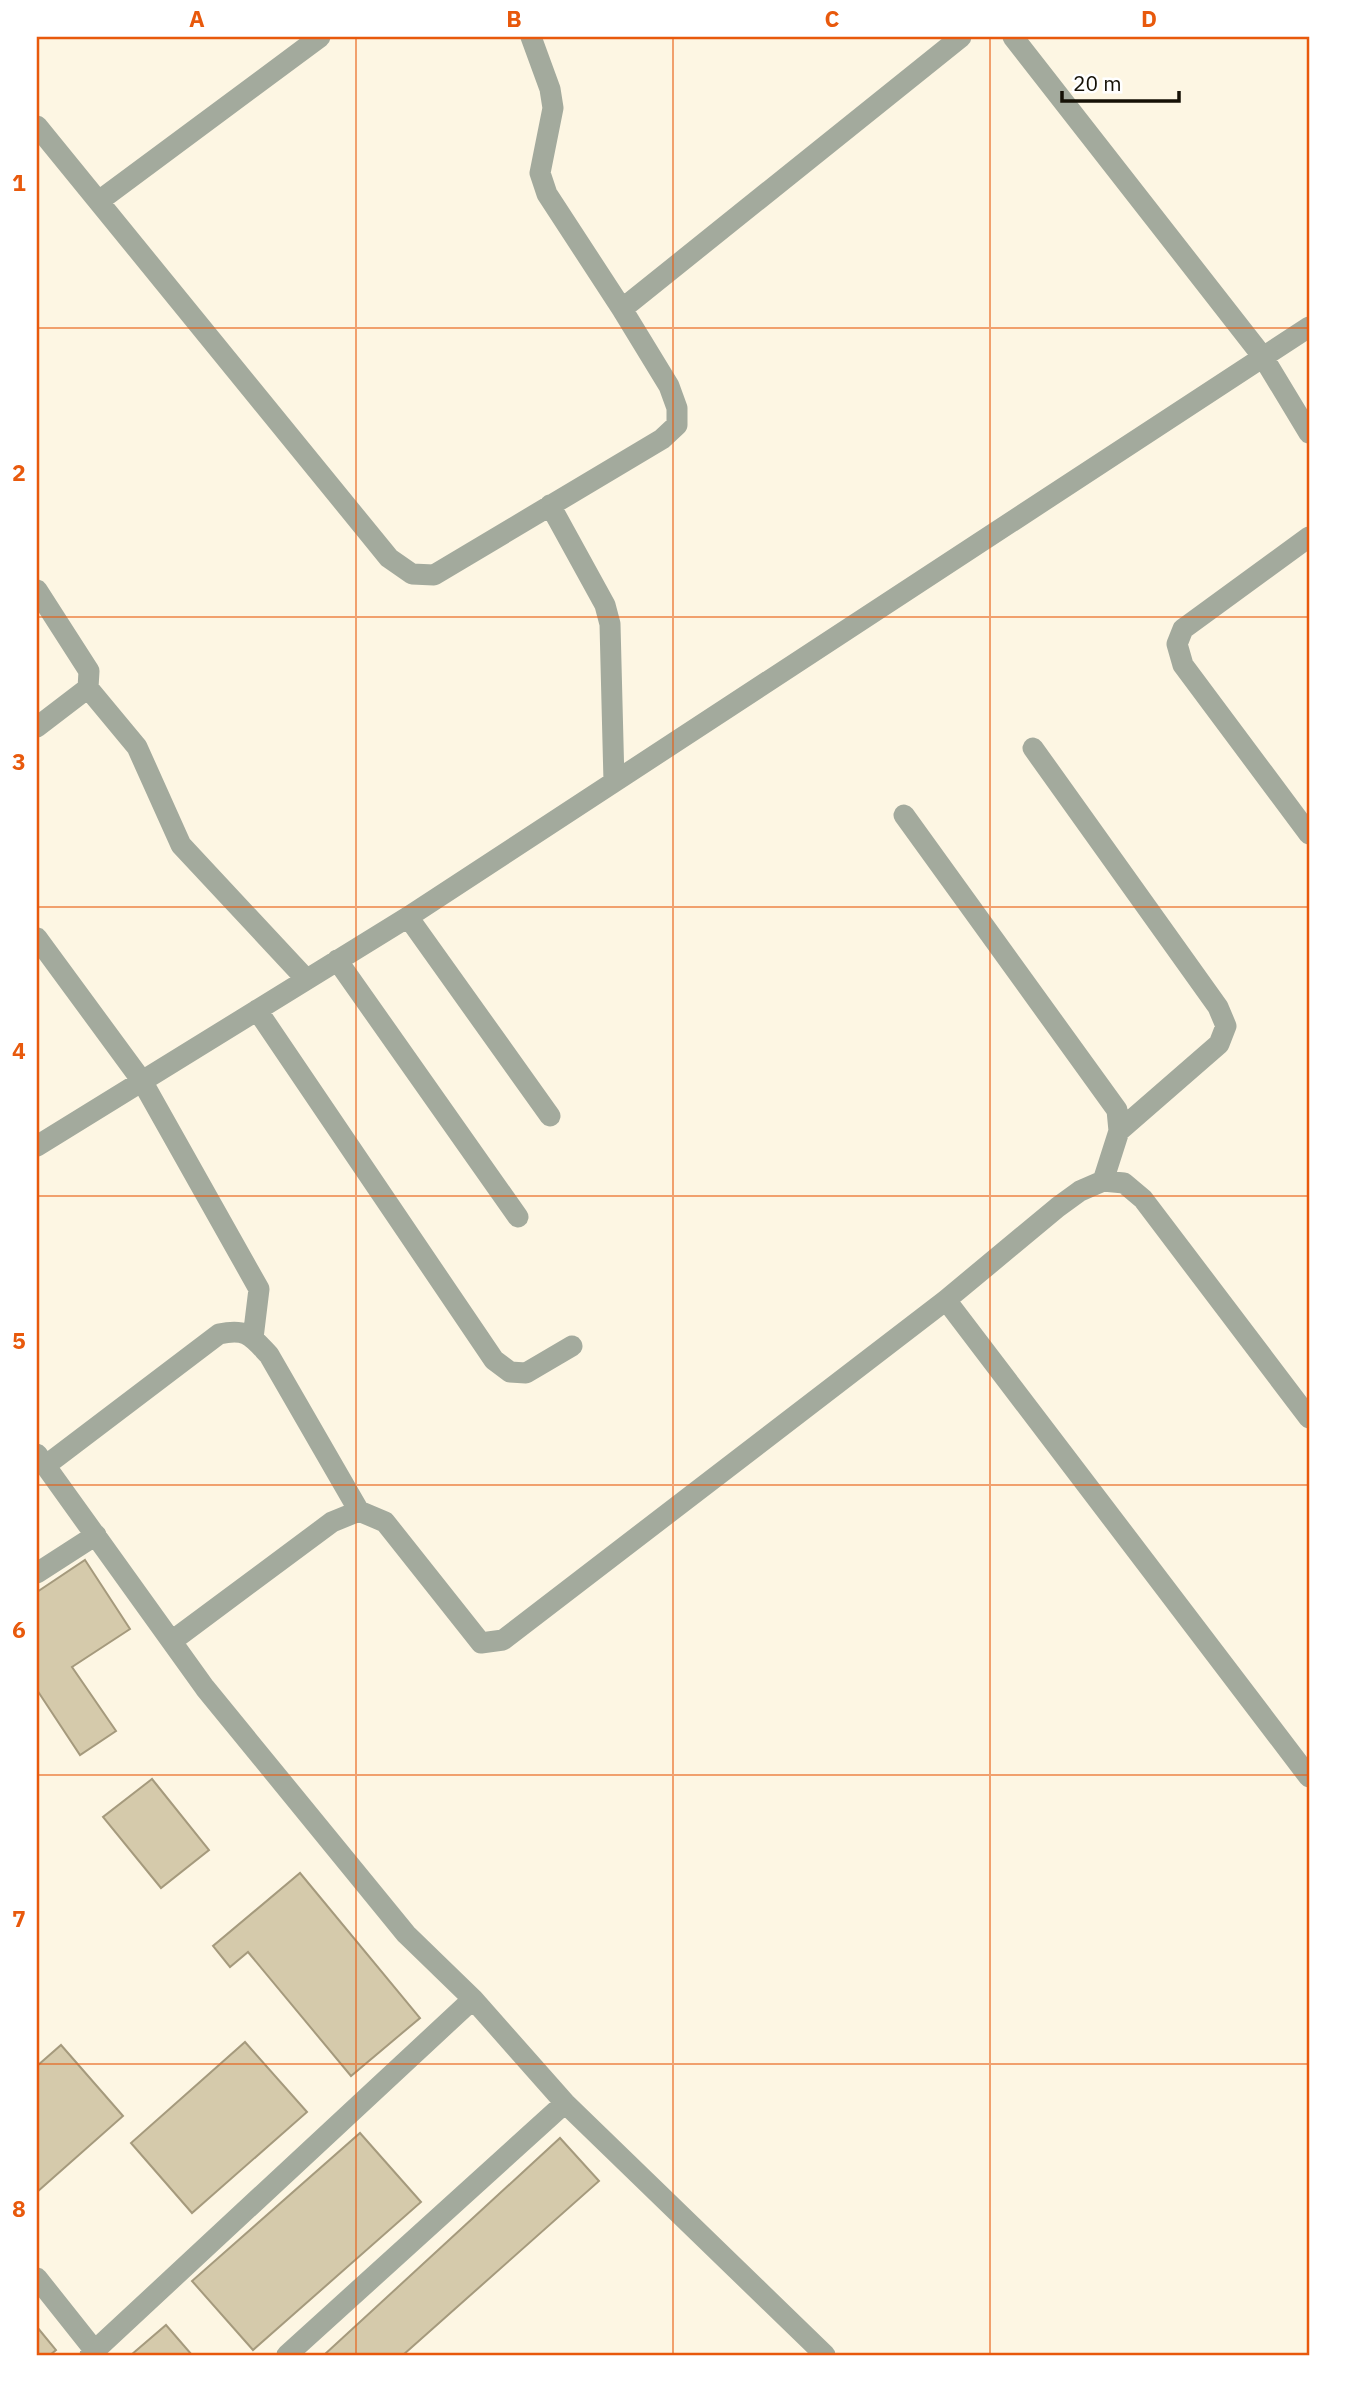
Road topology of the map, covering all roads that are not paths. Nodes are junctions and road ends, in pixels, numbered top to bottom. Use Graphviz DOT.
graph roads {
  1 [pos="320,37"];
  2 [pos="531,37"];
  3 [pos="961,37"];
  4 [pos="1013,37"];
  5 [pos="37,126"];
  6 [pos="99,201"];
  7 [pos="622,309"];
  8 [pos="1309,327"];
  9 [pos="1263,357"];
  10 [pos="1309,433"];
  11 [pos="550,505"];
  12 [pos="1309,537"];
  13 [pos="37,590"];
  14 [pos="88,688"];
  15 [pos="37,727"];
  16 [pos="1033,748"];
  17 [pos="614,782"];
  18 [pos="904,815"];
  19 [pos="1309,834"];
  20 [pos="408,917"];
  21 [pos="37,938"];
  22 [pos="337,960"];
  23 [pos="306,979"];
  24 [pos="257,1010"];
  25 [pos="142,1080"];
  26 [pos="550,1116"];
  27 [pos="1119,1131"];
  28 [pos="37,1146"];
  29 [pos="1103,1181"];
  30 [pos="518,1217"];
  31 [pos="946,1300"];
  32 [pos="253,1338"];
  33 [pos="572,1346"];
  34 [pos="1309,1418"];
  35 [pos="41,1460"];
  36 [pos="359,1511"];
  37 [pos="96,1535"];
  38 [pos="37,1573"];
  39 [pos="172,1641"];
  40 [pos="1309,1777"];
  41 [pos="473,1999"];
  42 [pos="565,2103"];
  43 [pos="37,2278"];
  44 [pos="92,2353"];
  45 [pos="287,2355"];
  46 [pos="825,2355"];
  1 -- 6 [label="street"];
  2 -- 7 [label="street"];
  3 -- 7 [label="street"];
  4 -- 9 [label="street"];
  5 -- 6 [label="street"];
  6 -- 11 [label="street"];
  7 -- 11 [label="street"];
  8 -- 9 [label="street"];
  9 -- 10 [label="street"];
  9 -- 17 [label="street"];
  11 -- 17 [label="street"];
  12 -- 19 [label="street"];
  13 -- 14 [label="street"];
  14 -- 15 [label="street"];
  14 -- 23 [label="street"];
  16 -- 27 [label="street"];
  17 -- 20 [label="street"];
  18 -- 27 [label="street"];
  20 -- 22 [label="street"];
  20 -- 26 [label="street"];
  21 -- 25 [label="street"];
  22 -- 23 [label="street"];
  22 -- 30 [label="street"];
  23 -- 24 [label="street"];
  24 -- 25 [label="street"];
  24 -- 33 [label="street"];
  25 -- 28 [label="street"];
  25 -- 32 [label="street"];
  27 -- 29 [label="street"];
  29 -- 31 [label="street"];
  29 -- 34 [label="street"];
  31 -- 36 [label="street"];
  31 -- 40 [label="street"];
  32 -- 35 [label="street"];
  32 -- 36 [label="street"];
  35 -- 37 [label="street"];
  36 -- 39 [label="street"];
  37 -- 38 [label="street"];
  37 -- 39 [label="street"];
  39 -- 41 [label="street"];
  41 -- 42 [label="street"];
  41 -- 44 [label="street"];
  42 -- 45 [label="street"];
  42 -- 46 [label="street"];
  43 -- 44 [label="street"];
}
